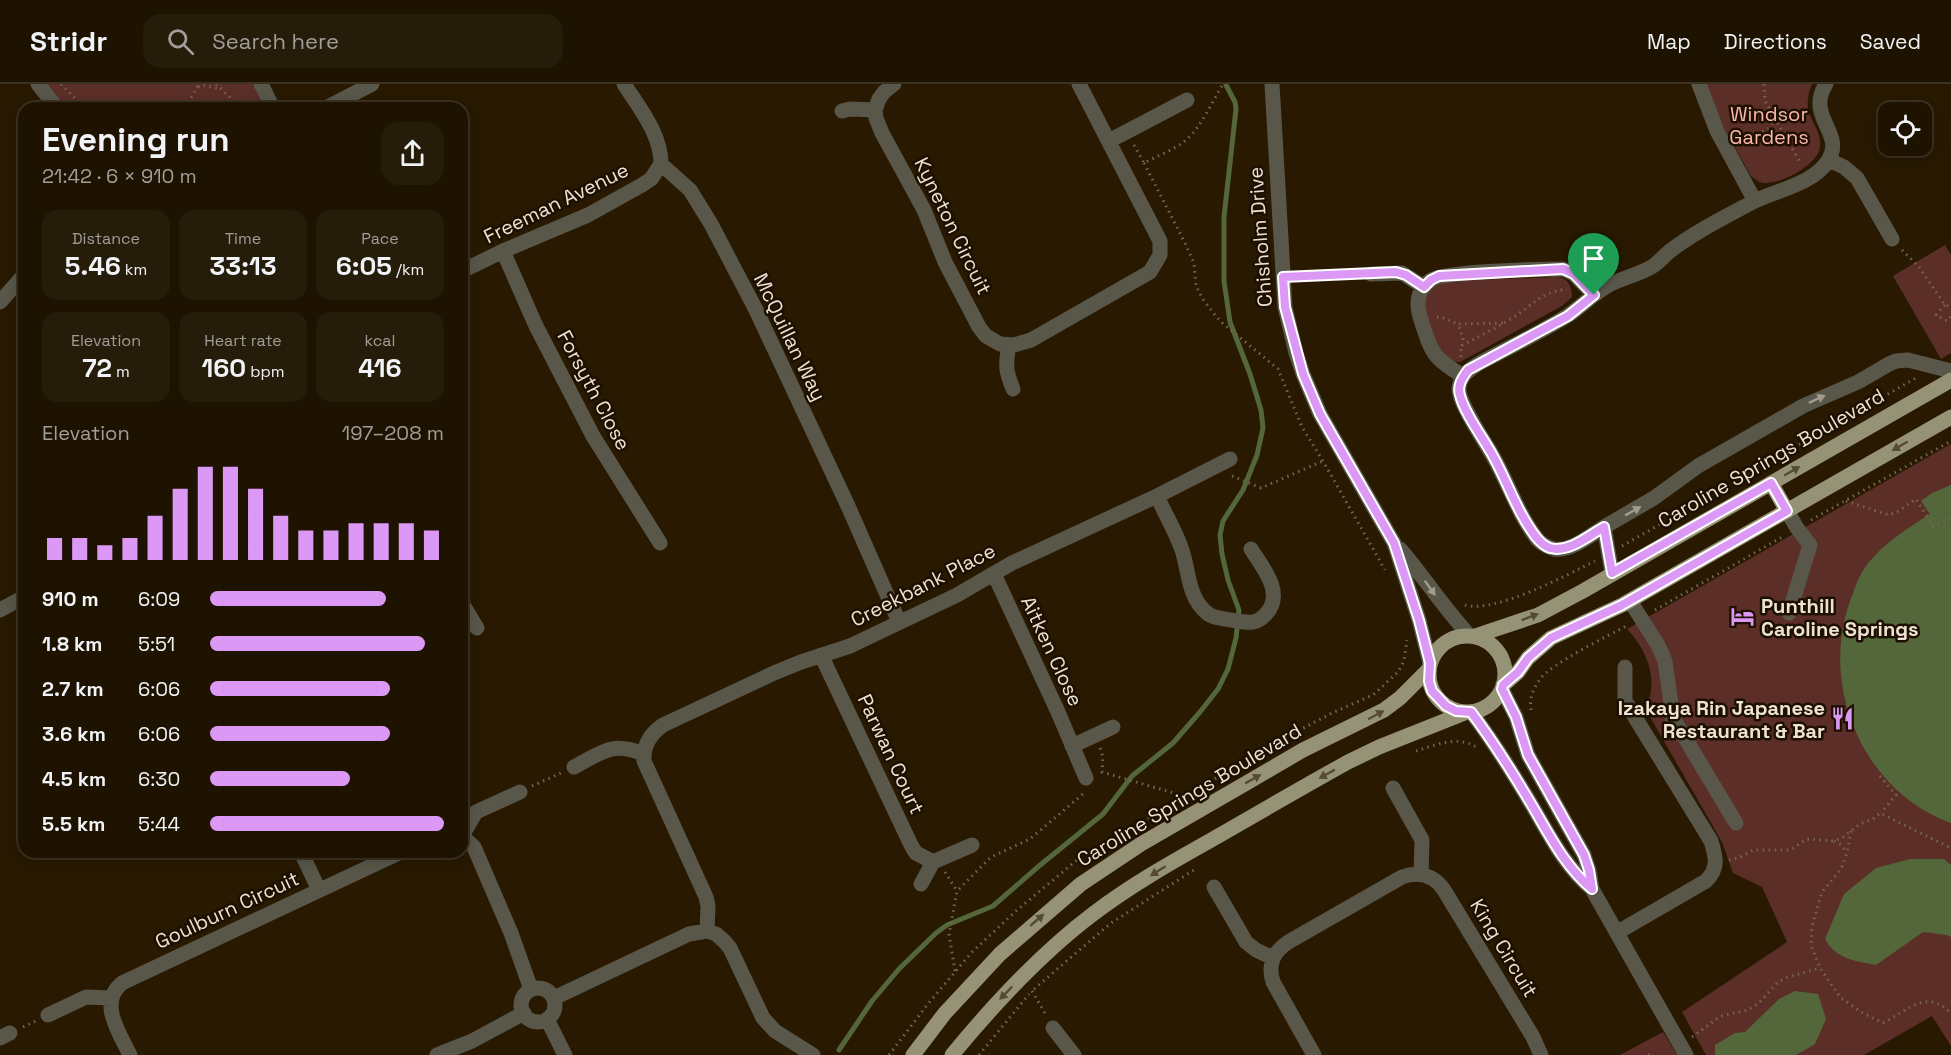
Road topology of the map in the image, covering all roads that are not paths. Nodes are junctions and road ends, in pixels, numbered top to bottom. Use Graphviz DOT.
graph roads {
  1 [pos="38,84"];
  2 [pos="261,84"];
  3 [pos="372,84"];
  4 [pos="624,84"];
  5 [pos="894,84"];
  6 [pos="1079,84"];
  7 [pos="1272,84"];
  8 [pos="1699,84"];
  9 [pos="1826,84"];
  10 [pos="1187,100"];
  11 [pos="52,102"];
  12 [pos="270,102"];
  13 [pos="338,102"];
  14 [pos="875,110"];
  15 [pos="842,111"];
  16 [pos="1109,141"];
  17 [pos="1829,160"];
  18 [pos="661,164"];
  19 [pos="1755,201"];
  20 [pos="1892,239"];
  21 [pos="503,250"];
  22 [pos="468,268"];
  23 [pos="1371,274"];
  24 [pos="18,282"];
  25 [pos="1424,287"];
  26 [pos="1594,295"];
  27 [pos="0,302"];
  28 [pos="1009,346"];
  29 [pos="1463,369"];
  30 [pos="1951,371"];
  31 [pos="1951,380"];
  32 [pos="1013,389"];
  33 [pos="1951,417"];
  34 [pos="1230,459"];
  35 [pos="1771,483"];
  36 [pos="1157,496"];
  37 [pos="1787,511"];
  38 [pos="1604,527"];
  39 [pos="660,543"];
  40 [pos="1394,543"];
  41 [pos="1251,549"];
  42 [pos="1612,573"];
  43 [pos="994,574"];
  44 [pos="18,600"];
  45 [pos="1630,601"];
  46 [pos="0,610"];
  47 [pos="468,613"];
  48 [pos="1790,613"];
  49 [pos="899,622"];
  50 [pos="477,628"];
  51 [pos="1472,636"];
  52 [pos="821,655"];
  53 [pos="1429,666"];
  54 [pos="1625,667"];
  55 [pos="1503,687"];
  56 [pos="1469,712"];
  57 [pos="1113,727"];
  58 [pos="1072,746"];
  59 [pos="644,754"];
  60 [pos="574,767"];
  61 [pos="1089,783"];
  62 [pos="1393,788"];
  63 [pos="520,792"];
  64 [pos="1736,823"];
  65 [pos="468,826"];
  66 [pos="468,842"];
  67 [pos="972,845"];
  68 [pos="304,858"];
  69 [pos="388,858"];
  70 [pos="933,862"];
  71 [pos="1421,874"];
  72 [pos="921,884"];
  73 [pos="1214,887"];
  74 [pos="1592,889"];
  75 [pos="319,890"];
  76 [pos="707,931"];
  77 [pos="1618,932"];
  78 [pos="1273,958"];
  79 [pos="531,989"];
  80 [pos="111,998"];
  81 [pos="554,998"];
  82 [pos="524,1013"];
  83 [pos="48,1015"];
  84 [pos="547,1019"];
  85 [pos="1053,1028"];
  86 [pos="1684,1050"];
  87 [pos="130,1055"];
  88 [pos="437,1055"];
  89 [pos="565,1055"];
  90 [pos="813,1055"];
  91 [pos="913,1055"];
  92 [pos="952,1055"];
  93 [pos="1074,1055"];
  94 [pos="1314,1055"];
  95 [pos="1541,1055"];
  1 -- 11 [label="street"];
  2 -- 12 [label="street"];
  3 -- 13 [label="street"];
  4 -- 18 [label="street"];
  5 -- 14 [label="street"];
  6 -- 16 [label="street"];
  7 -- 40 [label="street, Chisholm Drive"];
  8 -- 19 [label="street"];
  9 -- 17 [label="street"];
  10 -- 16 [label="street"];
  14 -- 15 [label="street"];
  14 -- 28 [label="street, Kyneton Circuit"];
  16 -- 28 [label="street"];
  17 -- 19 [label="street"];
  17 -- 20 [label="street"];
  18 -- 21 [label="street, Freeman Avenue"];
  18 -- 49 [label="street, McQuillan Way"];
  19 -- 26 [label="street"];
  21 -- 22 [label="street, Freeman Avenue"];
  21 -- 39 [label="street, Forsyth Close"];
  23 -- 25 [label="street"];
  24 -- 27 [label="street"];
  25 -- 26 [label="street"];
  25 -- 29 [label="street"];
  26 -- 29 [label="street"];
  28 -- 32 [label="street"];
  29 -- 38 [label="street"];
  38 -- 30 [label="street, Caroline Springs Boulevard, one-way"];
  35 -- 31 [label="main road, Caroline Springs Boulevard, one-way"];
  33 -- 37 [label="main road, one-way"];
  34 -- 36 [label="street, Creekbank Place"];
  35 -- 37 [label="main road"];
  35 -- 42 [label="main road, Caroline Springs Boulevard"];
  36 -- 41 [label="street"];
  36 -- 43 [label="street, Creekbank Place"];
  37 -- 45 [label="main road"];
  37 -- 48 [label="street"];
  38 -- 42 [label="street"];
  40 -- 51 [label="street, Chisholm Drive, one-way"];
  40 -- 53 [label="street, Chisholm Drive"];
  51 -- 42 [label="main road, Caroline Springs Boulevard, one-way"];
  43 -- 49 [label="street, Creekbank Place"];
  43 -- 58 [label="street, Aitken Close"];
  44 -- 46 [label="street"];
  45 -- 55 [label="main road"];
  45 -- 64 [label="street"];
  47 -- 50 [label="street"];
  49 -- 52 [label="street, Creekbank Place"];
  51 -- 53 [label="main road"];
  51 -- 55 [label="main road"];
  52 -- 59 [label="street, Creekbank Place"];
  52 -- 70 [label="street, Parwan Court"];
  53 -- 56 [label="main road"];
  91 -- 53 [label="main road, Caroline Springs Boulevard, one-way"];
  54 -- 77 [label="street"];
  55 -- 56 [label="main road"];
  55 -- 74 [label="street"];
  56 -- 74 [label="street"];
  56 -- 92 [label="main road, one-way"];
  57 -- 58 [label="street"];
  58 -- 61 [label="street, Aitken Close"];
  59 -- 60 [label="street"];
  59 -- 76 [label="street"];
  62 -- 71 [label="street"];
  63 -- 65 [label="street"];
  66 -- 79 [label="street"];
  67 -- 70 [label="street"];
  68 -- 75 [label="street"];
  69 -- 75 [label="street, Goulburn Circuit"];
  70 -- 72 [label="street"];
  71 -- 78 [label="street"];
  71 -- 95 [label="street, King Circuit"];
  73 -- 78 [label="street"];
  74 -- 77 [label="street"];
  75 -- 80 [label="street, Goulburn Circuit"];
  76 -- 81 [label="street"];
  76 -- 90 [label="street"];
  77 -- 86 [label="street"];
  78 -- 94 [label="street"];
  79 -- 81 [label="street"];
  79 -- 82 [label="street"];
  80 -- 83 [label="street"];
  80 -- 87 [label="street"];
  81 -- 84 [label="street"];
  82 -- 84 [label="street"];
  82 -- 88 [label="street"];
  84 -- 89 [label="street"];
  85 -- 93 [label="street"];
}
